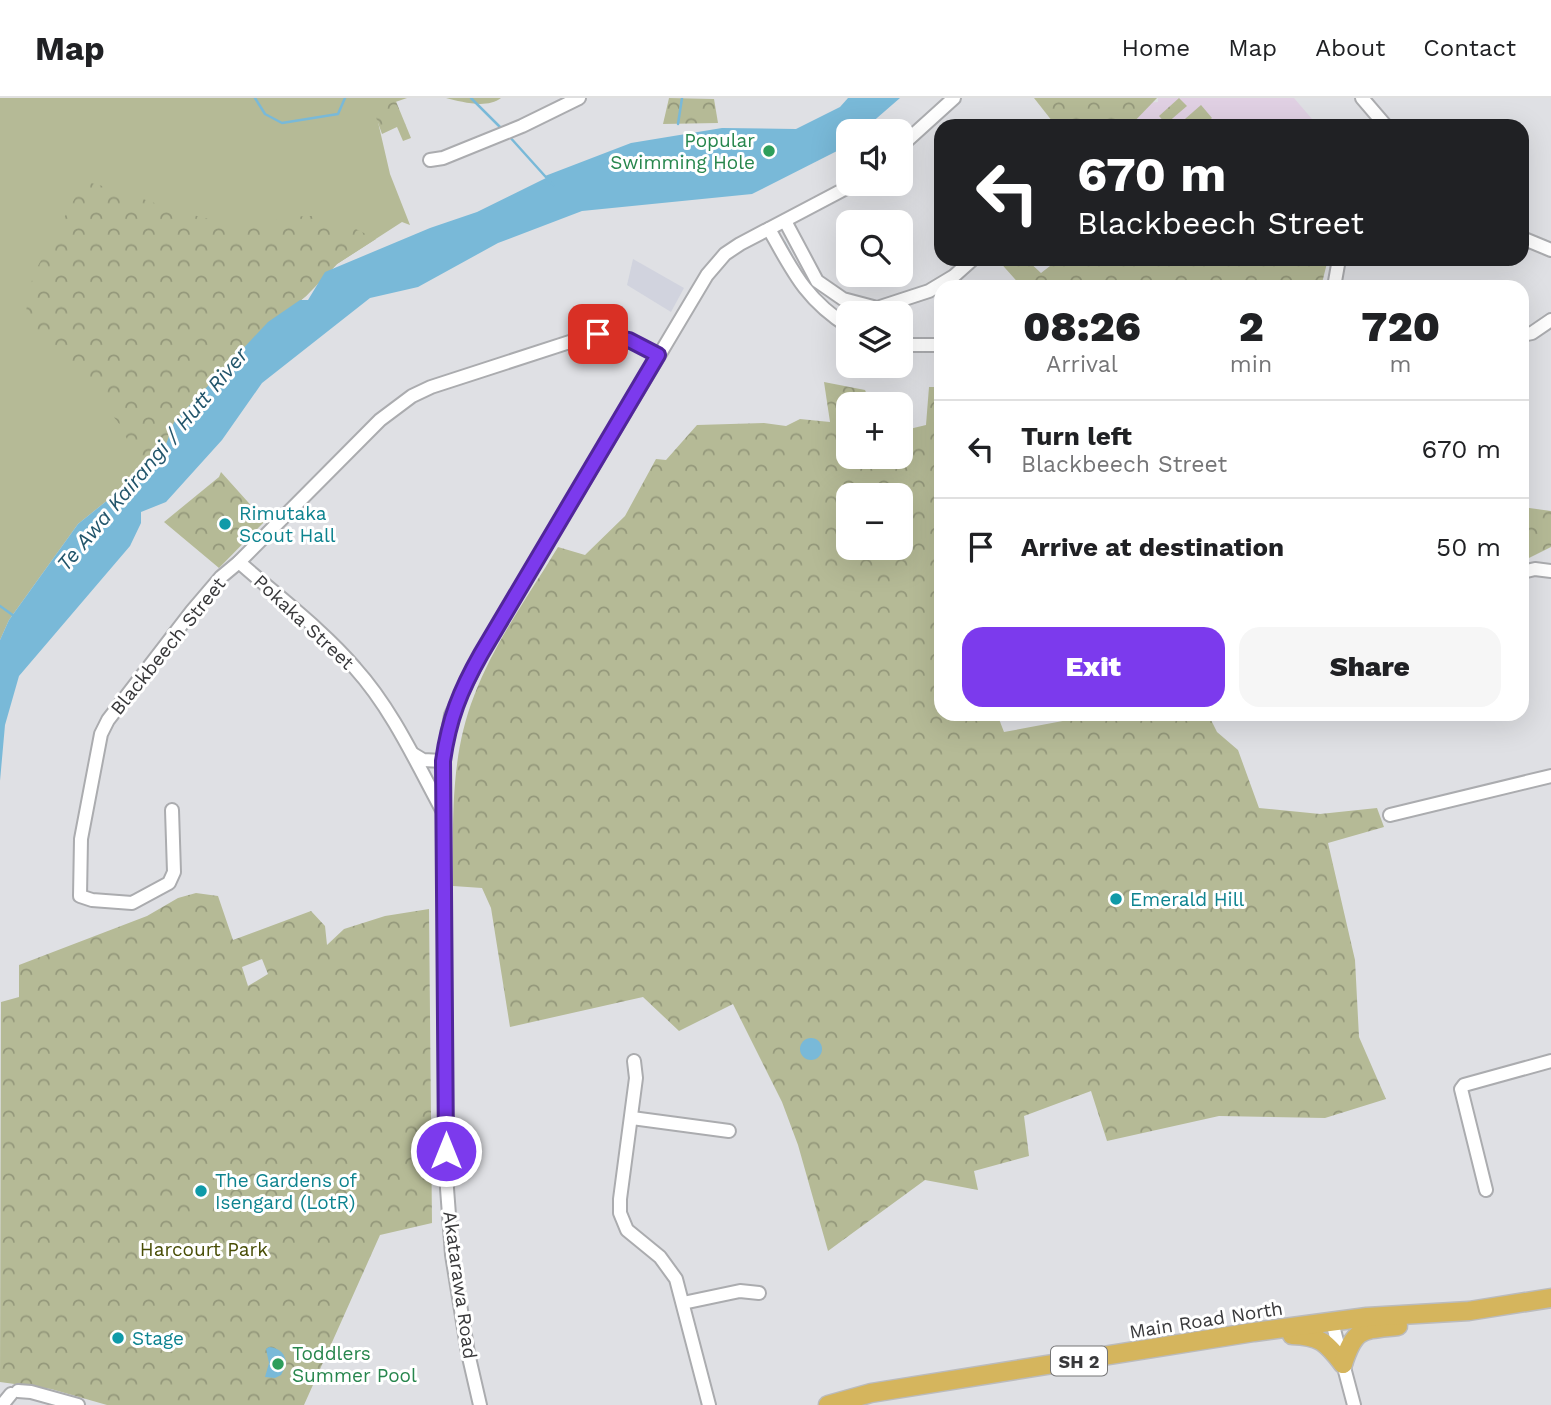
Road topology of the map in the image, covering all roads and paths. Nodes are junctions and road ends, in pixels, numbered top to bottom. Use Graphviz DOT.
graph roads {
  1 [pos="579,98"];
  2 [pos="954,98"];
  3 [pos="1362,98"];
  4 [pos="1380,119"];
  5 [pos="913,135"];
  6 [pos="430,160"];
  7 [pos="836,194"];
  8 [pos="785,221"];
  9 [pos="769,229"];
  10 [pos="1529,240"];
  11 [pos="1551,250"];
  12 [pos="965,266"];
  13 [pos="947,280"];
  14 [pos="934,288"];
  15 [pos="836,319"];
  16 [pos="1551,320"];
  17 [pos="1529,332"];
  18 [pos="913,345"];
  19 [pos="934,345"];
  20 [pos="658,355"];
  21 [pos="239,562"];
  22 [pos="1529,570"];
  23 [pos="1551,571"];
  24 [pos="413,754"];
  25 [pos="443,761"];
  26 [pos="1551,776"];
  27 [pos="172,810"];
  28 [pos="444,814"];
  29 [pos="1390,816"];
  30 [pos="634,1061"];
  31 [pos="1551,1062"];
  32 [pos="632,1118"];
  33 [pos="729,1131"];
  34 [pos="1486,1190"];
  35 [pos="759,1293"];
  36 [pos="1551,1298"];
  37 [pos="683,1303"];
  38 [pos="1469,1311"];
  39 [pos="1332,1322"];
  40 [pos="1272,1331"];
  41 [pos="1343,1364"];
  42 [pos="2,1405"];
  43 [pos="78,1405"];
  44 [pos="480,1405"];
  45 [pos="709,1405"];
  46 [pos="828,1405"];
  47 [pos="1354,1405"];
  1 -- 6 [label="street"];
  2 -- 5 [label="street"];
  3 -- 4 [label="street"];
  7 -- 8 [label="street, Akatarawa Road"];
  8 -- 9 [label="street, Akatarawa Road"];
  8 -- 14 [label="street"];
  9 -- 15 [label="street"];
  9 -- 20 [label="street, Akatarawa Road"];
  10 -- 11 [label="street"];
  12 -- 13 [label="street"];
  16 -- 17 [label="street"];
  18 -- 19 [label="street"];
  20 -- 21 [label="street, Blackbeech Street"];
  20 -- 25 [label="street, Akatarawa Road"];
  21 -- 24 [label="street, Pokaka Street"];
  21 -- 27 [label="street, Blackbeech Street"];
  22 -- 23 [label="street"];
  24 -- 25 [label="street"];
  24 -- 28 [label="street, Pokaka Street"];
  25 -- 28 [label="street, Akatarawa Road"];
  26 -- 29 [label="street"];
  28 -- 44 [label="street, Akatarawa Road"];
  30 -- 32 [label="street"];
  31 -- 34 [label="street"];
  32 -- 33 [label="street"];
  32 -- 37 [label="street"];
  35 -- 37 [label="street"];
  36 -- 38 [label="highway, Main Road North / SH 2"];
  37 -- 45 [label="street"];
  38 -- 39 [label="highway, Main Road North / SH 2"];
  38 -- 41 [label="highway"];
  39 -- 40 [label="highway, Main Road North / SH 2"];
  39 -- 41 [label="street"];
  40 -- 41 [label="highway"];
  40 -- 46 [label="highway, Main Road North / SH 2"];
  41 -- 47 [label="street"];
  42 -- 43 [label="street"];
}
